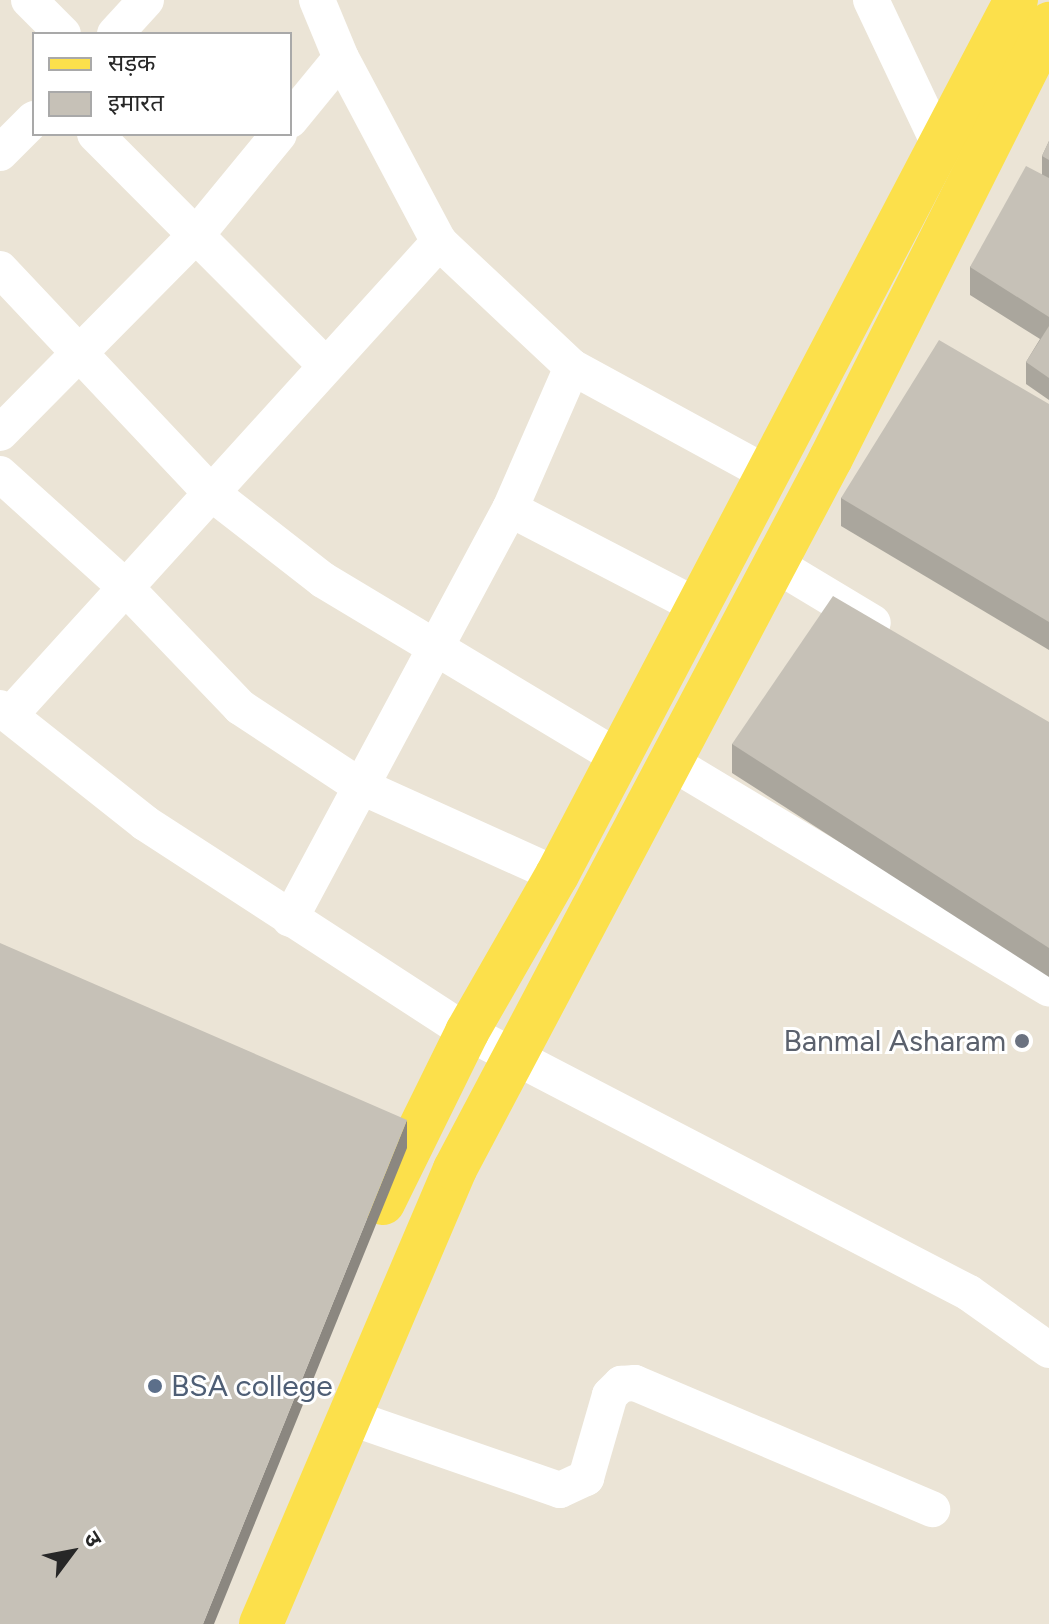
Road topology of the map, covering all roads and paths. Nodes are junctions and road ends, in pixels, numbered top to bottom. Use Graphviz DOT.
graph roads {
  1 [pos="29,0"];
  2 [pos="146,0"];
  3 [pos="317,0"];
  4 [pos="871,0"];
  5 [pos="1016,0"];
  6 [pos="1049,24"];
  7 [pos="61,32"];
  8 [pos="117,32"];
  9 [pos="341,58"];
  10 [pos="292,118"];
  11 [pos="32,121"];
  12 [pos="97,136"];
  13 [pos="277,136"];
  14 [pos="942,150"];
  15 [pos="0,153"];
  16 [pos="197,234"];
  17 [pos="439,242"];
  18 [pos="0,269"];
  19 [pos="74,353"];
  20 [pos="326,366"];
  21 [pos="572,367"];
  22 [pos="0,433"];
  23 [pos="0,474"];
  24 [pos="768,474"];
  25 [pos="210,492"];
  26 [pos="510,509"];
  27 [pos="775,564"];
  28 [pos="126,588"];
  29 [pos="695,605"];
  30 [pos="905,643"];
  31 [pos="438,646"];
  32 [pos="5,712"];
  33 [pos="617,757"];
  34 [pos="669,761"];
  35 [pos="360,786"];
  36 [pos="557,875"];
  37 [pos="290,919"];
  38 [pos="1049,988"];
  39 [pos="467,1032"];
  40 [pos="511,1057"];
  41 [pos="365,1246"];
  42 [pos="1049,1350"];
  43 [pos="349,1417"];
  44 [pos="932,1509"];
  45 [pos="261,1624"];
  1 -- 7 [label="street"];
  2 -- 8 [label="street"];
  3 -- 9 [label="street"];
  4 -- 14 [label="street"];
  5 -- 14 [label="main road"];
  6 -- 27 [label="main road"];
  9 -- 10 [label="street"];
  9 -- 17 [label="street"];
  11 -- 15 [label="street"];
  12 -- 16 [label="street"];
  13 -- 16 [label="street"];
  14 -- 24 [label="main road"];
  16 -- 19 [label="street"];
  16 -- 20 [label="street"];
  17 -- 20 [label="street"];
  17 -- 21 [label="street"];
  18 -- 19 [label="street"];
  19 -- 22 [label="street"];
  19 -- 25 [label="street"];
  20 -- 25 [label="street"];
  21 -- 24 [label="street"];
  21 -- 26 [label="street"];
  23 -- 28 [label="street"];
  24 -- 29 [label="main road"];
  25 -- 28 [label="street"];
  25 -- 31 [label="street"];
  26 -- 29 [label="street"];
  26 -- 31 [label="street"];
  27 -- 30 [label="street"];
  27 -- 34 [label="main road"];
  28 -- 32 [label="street"];
  28 -- 35 [label="street"];
  29 -- 33 [label="main road"];
  31 -- 33 [label="street"];
  31 -- 35 [label="street"];
  32 -- 37 [label="street"];
  33 -- 36 [label="main road"];
  34 -- 38 [label="street"];
  34 -- 40 [label="main road"];
  35 -- 36 [label="street"];
  35 -- 37 [label="street"];
  36 -- 39 [label="main road"];
  37 -- 39 [label="street"];
  39 -- 40 [label="street"];
  39 -- 41 [label="main road"];
  40 -- 42 [label="street"];
  40 -- 43 [label="main road"];
  43 -- 44 [label="street"];
  43 -- 45 [label="main road"];
}
